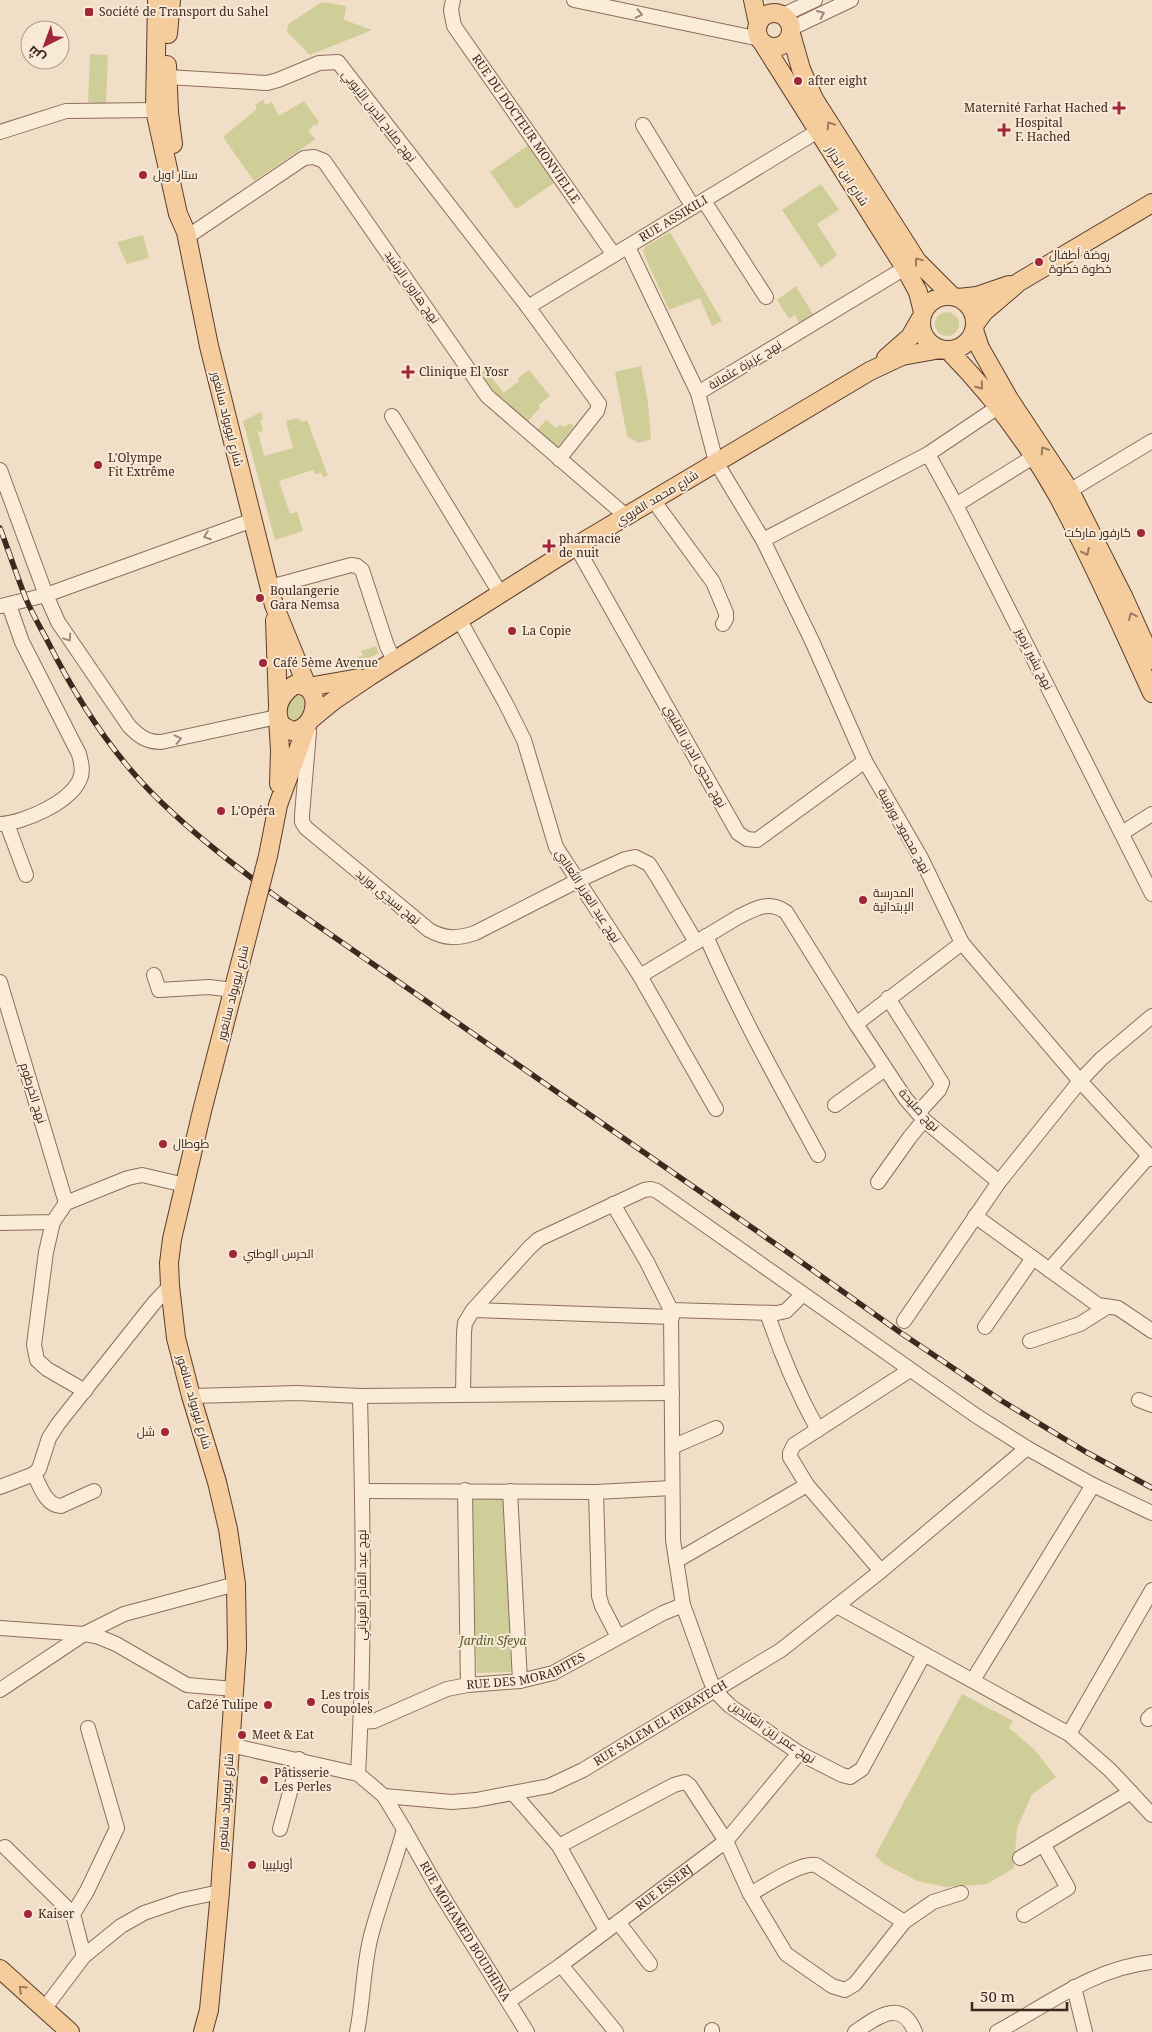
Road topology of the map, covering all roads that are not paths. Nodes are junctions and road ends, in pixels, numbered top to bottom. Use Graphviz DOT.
graph roads {
  1 [pos="158,0"];
  2 [pos="170,0"];
  3 [pos="453,0"];
  4 [pos="574,0"];
  5 [pos="753,0"];
  6 [pos="815,0"];
  7 [pos="851,0"];
  8 [pos="784,18"];
  9 [pos="760,35"];
  10 [pos="167,78"];
  11 [pos="155,110"];
  12 [pos="642,125"];
  13 [pos="818,131"];
  14 [pos="0,132"];
  15 [pos="1152,203"];
  16 [pos="699,204"];
  17 [pos="186,235"];
  18 [pos="628,247"];
  19 [pos="614,256"];
  20 [pos="905,268"];
  21 [pos="1019,282"];
  22 [pos="766,297"];
  23 [pos="955,297"];
  24 [pos="528,307"];
  25 [pos="922,315"];
  26 [pos="974,327"];
  27 [pos="944,350"];
  28 [pos="870,371"];
  29 [pos="698,393"];
  30 [pos="998,407"];
  31 [pos="392,416"];
  32 [pos="1152,441"];
  33 [pos="928,454"];
  34 [pos="1033,457"];
  35 [pos="559,459"];
  36 [pos="716,462"];
  37 [pos="0,470"];
  38 [pos="1064,494"];
  39 [pos="653,500"];
  40 [pos="956,505"];
  41 [pos="626,516"];
  42 [pos="253,520"];
  43 [pos="763,540"];
  44 [pos="576,546"];
  45 [pos="270,587"];
  46 [pos="500,593"];
  47 [pos="46,595"];
  48 [pos="274,604"];
  49 [pos="5,606"];
  50 [pos="459,619"];
  51 [pos="723,624"];
  52 [pos="394,660"];
  53 [pos="1152,660"];
  54 [pos="370,676"];
  55 [pos="307,687"];
  56 [pos="1152,693"];
  57 [pos="278,714"];
  58 [pos="309,722"];
  59 [pos="865,761"];
  60 [pos="278,805"];
  61 [pos="1152,814"];
  62 [pos="4,824"];
  63 [pos="1122,833"];
  64 [pos="26,875"];
  65 [pos="577,881"];
  66 [pos="1152,894"];
  67 [pos="701,939"];
  68 [pos="962,943"];
  69 [pos="154,975"];
  70 [pos="640,976"];
  71 [pos="0,982"];
  72 [pos="234,990"];
  73 [pos="888,998"];
  74 [pos="1152,1016"];
  75 [pos="856,1024"];
  76 [pos="885,1069"];
  77 [pos="1080,1081"];
  78 [pos="835,1105"];
  79 [pos="716,1109"];
  80 [pos="921,1116"];
  81 [pos="818,1155"];
  82 [pos="1150,1157"];
  83 [pos="878,1182"];
  84 [pos="999,1182"];
  85 [pos="185,1185"];
  86 [pos="66,1203"];
  87 [pos="613,1204"];
  88 [pos="975,1216"];
  89 [pos="53,1222"];
  90 [pos="0,1224"];
  91 [pos="1032,1258"];
  92 [pos="1049,1270"];
  93 [pos="170,1286"];
  94 [pos="802,1294"];
  95 [pos="1107,1307"];
  96 [pos="473,1310"];
  97 [pos="767,1312"];
  98 [pos="671,1314"];
  99 [pos="904,1320"];
  100 [pos="985,1327"];
  101 [pos="1152,1331"];
  102 [pos="1030,1341"];
  103 [pos="910,1370"];
  104 [pos="85,1391"];
  105 [pos="672,1393"];
  106 [pos="463,1394"];
  107 [pos="191,1396"];
  108 [pos="360,1396"];
  109 [pos="716,1428"];
  110 [pos="818,1430"];
  111 [pos="672,1447"];
  112 [pos="1027,1448"];
  113 [pos="34,1474"];
  114 [pos="806,1485"];
  115 [pos="1092,1485"];
  116 [pos="0,1487"];
  117 [pos="672,1488"];
  118 [pos="465,1490"];
  119 [pos="94,1491"];
  120 [pos="362,1491"];
  121 [pos="510,1491"];
  122 [pos="596,1492"];
  123 [pos="1152,1512"];
  124 [pos="676,1561"];
  125 [pos="880,1571"];
  126 [pos="236,1584"];
  127 [pos="1152,1590"];
  128 [pos="1148,1604"];
  129 [pos="683,1605"];
  130 [pos="837,1606"];
  131 [pos="0,1628"];
  132 [pos="84,1634"];
  133 [pos="618,1637"];
  134 [pos="924,1654"];
  135 [pos="973,1680"];
  136 [pos="520,1681"];
  137 [pos="468,1685"];
  138 [pos="234,1689"];
  139 [pos="0,1690"];
  140 [pos="715,1691"];
  141 [pos="361,1722"];
  142 [pos="88,1728"];
  143 [pos="1069,1734"];
  144 [pos="230,1745"];
  145 [pos="799,1753"];
  146 [pos="299,1759"];
  147 [pos="358,1774"];
  148 [pos="1131,1792"];
  149 [pos="513,1794"];
  150 [pos="384,1796"];
  151 [pos="1152,1815"];
  152 [pos="280,1829"];
  153 [pos="404,1830"];
  154 [pos="726,1841"];
  155 [pos="1043,1844"];
  156 [pos="559,1846"];
  157 [pos="4,1847"];
  158 [pos="1020,1858"];
  159 [pos="220,1892"];
  160 [pos="961,1893"];
  161 [pos="750,1894"];
  162 [pos="73,1914"];
  163 [pos="1024,1915"];
  164 [pos="904,1922"];
  165 [pos="612,1926"];
  166 [pos="84,1956"];
  167 [pos="1152,1962"];
  168 [pos="650,1964"];
  169 [pos="562,1965"];
  170 [pos="0,1969"];
  171 [pos="1074,1987"];
  172 [pos="509,2000"];
  173 [pos="44,2009"];
  174 [pos="209,2010"];
  175 [pos="70,2032"];
  176 [pos="203,2032"];
  177 [pos="213,2032"];
  178 [pos="357,2032"];
  179 [pos="527,2032"];
  180 [pos="616,2032"];
  181 [pos="855,2032"];
  182 [pos="915,2032"];
  183 [pos="997,2032"];
  184 [pos="1085,2032"];
  1 -- 11 [label="main road, شارع ليوبولد سانغور"];
  2 -- 10 [label="main road, شارع ليوبولد سانغور"];
  3 -- 19 [label="street, RUE DU DOCTEUR MONVIELLE"];
  4 -- 9 [label="street, one-way"];
  5 -- 9 [label="main road, شارع ابن الجزار"];
  6 -- 8 [label="street"];
  8 -- 7 [label="street, one-way"];
  8 -- 9 [label="main road"];
  8 -- 9 [label="main road"];
  23 -- 8 [label="main road, شارع ابن الجزار, one-way"];
  9 -- 13 [label="main road, شارع ابن الجزار"];
  10 -- 17 [label="main road, شارع ليوبولد سانغور"];
  10 -- 24 [label="street, نهج صلاح الدين الأيوبي"];
  11 -- 14 [label="street"];
  11 -- 17 [label="main road, شارع ليوبولد سانغور"];
  12 -- 16 [label="street"];
  13 -- 16 [label="street, RUE ASSIKILI"];
  13 -- 20 [label="main road, شارع ابن الجزار"];
  15 -- 21 [label="main road, شارع محمد القروي"];
  16 -- 18 [label="street, RUE ASSIKILI"];
  16 -- 22 [label="street"];
  17 -- 35 [label="street, نهج هارون الرشيد"];
  17 -- 42 [label="main road, شارع ليوبولد سانغور"];
  18 -- 19 [label="street, RUE ASSIKILI"];
  18 -- 29 [label="street, نهج عزيزة عثمانة"];
  19 -- 24 [label="street, RUE ASSIKILI"];
  20 -- 25 [label="main road, شارع ابن الجزار"];
  20 -- 29 [label="street, نهج عزيزة عثمانة"];
  21 -- 23 [label="main road, شارع محمد القروي"];
  21 -- 26 [label="main road, شارع محمد القروي"];
  23 -- 25 [label="main road, شارع محمد القروي"];
  23 -- 26 [label="main road"];
  24 -- 35 [label="street"];
  25 -- 27 [label="main road"];
  25 -- 28 [label="main road, شارع محمد القروي"];
  26 -- 27 [label="main road, شارع محمد القروي"];
  38 -- 26 [label="main road, one-way"];
  27 -- 28 [label="main road, شارع محمد القروي"];
  27 -- 30 [label="main road, one-way"];
  28 -- 36 [label="main road, شارع محمد القروي"];
  29 -- 36 [label="street, نهج محمود بورقيبة"];
  30 -- 33 [label="street"];
  30 -- 34 [label="main road"];
  31 -- 46 [label="street"];
  32 -- 38 [label="street"];
  33 -- 40 [label="street, نهج بشير ترميز"];
  33 -- 43 [label="street"];
  34 -- 38 [label="main road"];
  34 -- 40 [label="street"];
  35 -- 41 [label="street, نهج هارون الرشيد"];
  36 -- 39 [label="main road, شارع محمد القروي"];
  36 -- 43 [label="street, نهج محمود بورقيبة"];
  37 -- 47 [label="street"];
  53 -- 38 [label="main road, one-way"];
  38 -- 56 [label="main road, one-way"];
  39 -- 41 [label="main road, شارع محمد القروي"];
  39 -- 51 [label="street"];
  40 -- 63 [label="street, نهج بشير ترميز"];
  41 -- 44 [label="main road, شارع محمد القروي"];
  42 -- 45 [label="main road, شارع ليوبولد سانغور"];
  42 -- 47 [label="street, one-way"];
  43 -- 59 [label="street, نهج محمود بورقيبة"];
  44 -- 46 [label="main road, شارع محمد القروي"];
  44 -- 59 [label="street, نهج محيي الدين القليبي"];
  45 -- 48 [label="main road, شارع ليوبولد سانغور"];
  45 -- 52 [label="street"];
  46 -- 50 [label="main road, شارع محمد القروي"];
  47 -- 49 [label="street"];
  47 -- 57 [label="street, one-way"];
  48 -- 55 [label="main road, شارع ليوبولد سانغور"];
  48 -- 57 [label="main road, شارع ليوبولد سانغور"];
  49 -- 62 [label="street"];
  50 -- 52 [label="main road, شارع محمد القروي"];
  50 -- 65 [label="street, نهج عبد العزيز الثعالبي"];
  52 -- 54 [label="main road, شارع محمد القروي"];
  54 -- 55 [label="main road, شارع محمد القروي"];
  54 -- 58 [label="main road, شارع محمد القروي"];
  55 -- 57 [label="main road"];
  55 -- 58 [label="main road, شارع ليوبولد سانغور"];
  57 -- 58 [label="main road"];
  57 -- 60 [label="main road, شارع ليوبولد سانغور"];
  58 -- 60 [label="main road, شارع ليوبولد سانغور"];
  58 -- 65 [label="street, نهج سيدي بوزيد"];
  59 -- 68 [label="street, نهج محمود بورقيبة"];
  60 -- 72 [label="main road, شارع ليوبولد سانغور, bridge"];
  61 -- 63 [label="street"];
  62 -- 64 [label="street"];
  63 -- 66 [label="street, نهج بشير ترميز"];
  65 -- 67 [label="street"];
  65 -- 70 [label="street, نهج عبد العزيز الثعالبي"];
  67 -- 70 [label="street"];
  67 -- 75 [label="street, نهج صليحة"];
  67 -- 81 [label="street"];
  68 -- 73 [label="street"];
  68 -- 77 [label="street, نهج محمود بورقيبة"];
  69 -- 72 [label="street"];
  70 -- 79 [label="street, نهج عبد العزيز الثعالبي"];
  71 -- 86 [label="street, نهج الخرطوم"];
  72 -- 85 [label="main road, شارع ليوبولد سانغور"];
  73 -- 75 [label="street"];
  73 -- 80 [label="street"];
  74 -- 77 [label="street"];
  75 -- 76 [label="street, نهج صليحة"];
  76 -- 78 [label="street"];
  76 -- 80 [label="street, نهج صليحة"];
  77 -- 82 [label="street, نهج محمود بورقيبة"];
  77 -- 84 [label="street"];
  80 -- 83 [label="street"];
  80 -- 84 [label="street, نهج صليحة"];
  82 -- 92 [label="street"];
  84 -- 88 [label="street"];
  85 -- 86 [label="street"];
  85 -- 93 [label="main road, شارع ليوبولد سانغور"];
  86 -- 89 [label="street"];
  87 -- 94 [label="street"];
  87 -- 96 [label="street"];
  87 -- 98 [label="street"];
  88 -- 91 [label="street"];
  88 -- 99 [label="street"];
  89 -- 90 [label="street"];
  89 -- 104 [label="street"];
  91 -- 92 [label="street"];
  91 -- 100 [label="street"];
  92 -- 95 [label="street"];
  93 -- 104 [label="street"];
  93 -- 107 [label="main road, شارع ليوبولد سانغور"];
  94 -- 97 [label="street"];
  94 -- 103 [label="street"];
  95 -- 101 [label="street"];
  95 -- 102 [label="street"];
  96 -- 98 [label="street"];
  96 -- 106 [label="street"];
  97 -- 98 [label="street"];
  97 -- 110 [label="street"];
  98 -- 105 [label="street, نهج عمر زين العابدين"];
  103 -- 110 [label="street"];
  103 -- 112 [label="street"];
  104 -- 113 [label="street"];
  105 -- 106 [label="street"];
  105 -- 111 [label="street, نهج عمر زين العابدين"];
  106 -- 108 [label="street"];
  107 -- 108 [label="street"];
  107 -- 126 [label="main road, شارع ليوبولد سانغور"];
  108 -- 120 [label="street, نهج عبد القادر الغرياني"];
  109 -- 111 [label="street"];
  110 -- 114 [label="street"];
  111 -- 117 [label="street, نهج عمر زين العابدين"];
  112 -- 115 [label="street"];
  112 -- 125 [label="street, RUE SALEM EL HERAYECH"];
  113 -- 116 [label="street"];
  113 -- 119 [label="street"];
  114 -- 124 [label="street"];
  114 -- 125 [label="street"];
  115 -- 123 [label="street"];
  115 -- 135 [label="street"];
  117 -- 122 [label="street"];
  117 -- 124 [label="street, نهج عمر زين العابدين"];
  118 -- 120 [label="street"];
  118 -- 121 [label="street"];
  118 -- 137 [label="street"];
  120 -- 141 [label="street, نهج عبد القادر الغرياني"];
  121 -- 122 [label="street"];
  121 -- 136 [label="street"];
  122 -- 133 [label="street"];
  124 -- 129 [label="street, نهج عمر زين العابدين"];
  125 -- 130 [label="street, RUE SALEM EL HERAYECH"];
  126 -- 132 [label="street"];
  126 -- 138 [label="main road, شارع ليوبولد سانغور"];
  127 -- 128 [label="street"];
  128 -- 143 [label="street"];
  129 -- 133 [label="street, RUE DES MORABITES"];
  129 -- 140 [label="street, نهج عمر زين العابدين"];
  130 -- 134 [label="street"];
  130 -- 140 [label="street, RUE SALEM EL HERAYECH"];
  131 -- 132 [label="street"];
  132 -- 138 [label="street"];
  132 -- 139 [label="street"];
  133 -- 136 [label="street, RUE DES MORABITES"];
  134 -- 135 [label="street"];
  134 -- 145 [label="street, نهج عمر زين العابدين"];
  135 -- 143 [label="street"];
  136 -- 137 [label="street, RUE DES MORABITES"];
  137 -- 141 [label="street, RUE DES MORABITES"];
  138 -- 144 [label="main road, شارع ليوبولد سانغور"];
  140 -- 145 [label="street, نهج عمر زين العابدين"];
  140 -- 149 [label="street, RUE SALEM EL HERAYECH"];
  141 -- 147 [label="street, نهج عبد القادر الغرياني"];
  142 -- 162 [label="street"];
  143 -- 148 [label="street"];
  144 -- 146 [label="street"];
  144 -- 159 [label="main road, شارع ليوبولد سانغور"];
  145 -- 154 [label="street, RUE ESSERJ"];
  146 -- 147 [label="street"];
  146 -- 152 [label="street"];
  147 -- 150 [label="street"];
  148 -- 151 [label="street"];
  148 -- 155 [label="street"];
  149 -- 150 [label="street, RUE SALEM EL HERAYECH"];
  149 -- 156 [label="street"];
  150 -- 153 [label="street, RUE MOHAMED BOUDHINA"];
  153 -- 172 [label="street, RUE MOHAMED BOUDHINA"];
  153 -- 178 [label="street"];
  154 -- 156 [label="street"];
  154 -- 161 [label="street"];
  154 -- 165 [label="street, RUE ESSERJ"];
  155 -- 158 [label="street"];
  155 -- 163 [label="street"];
  156 -- 165 [label="street"];
  157 -- 162 [label="street"];
  159 -- 166 [label="street"];
  159 -- 174 [label="main road, شارع ليوبولد سانغور"];
  160 -- 164 [label="street"];
  161 -- 164 [label="street"];
  161 -- 164 [label="street"];
  162 -- 166 [label="street"];
  165 -- 168 [label="street"];
  165 -- 169 [label="street, RUE ESSERJ"];
  166 -- 173 [label="street"];
  167 -- 171 [label="street"];
  169 -- 172 [label="street, RUE ESSERJ"];
  169 -- 180 [label="street"];
  173 -- 170 [label="main road, one-way"];
  171 -- 183 [label="street"];
  171 -- 184 [label="street"];
  172 -- 179 [label="street, RUE MOHAMED BOUDHINA"];
  173 -- 175 [label="main road"];
  174 -- 176 [label="main road, شارع ليوبولد سانغور"];
  174 -- 177 [label="main road, شارع ليوبولد سانغور"];
  181 -- 182 [label="street"];
}
